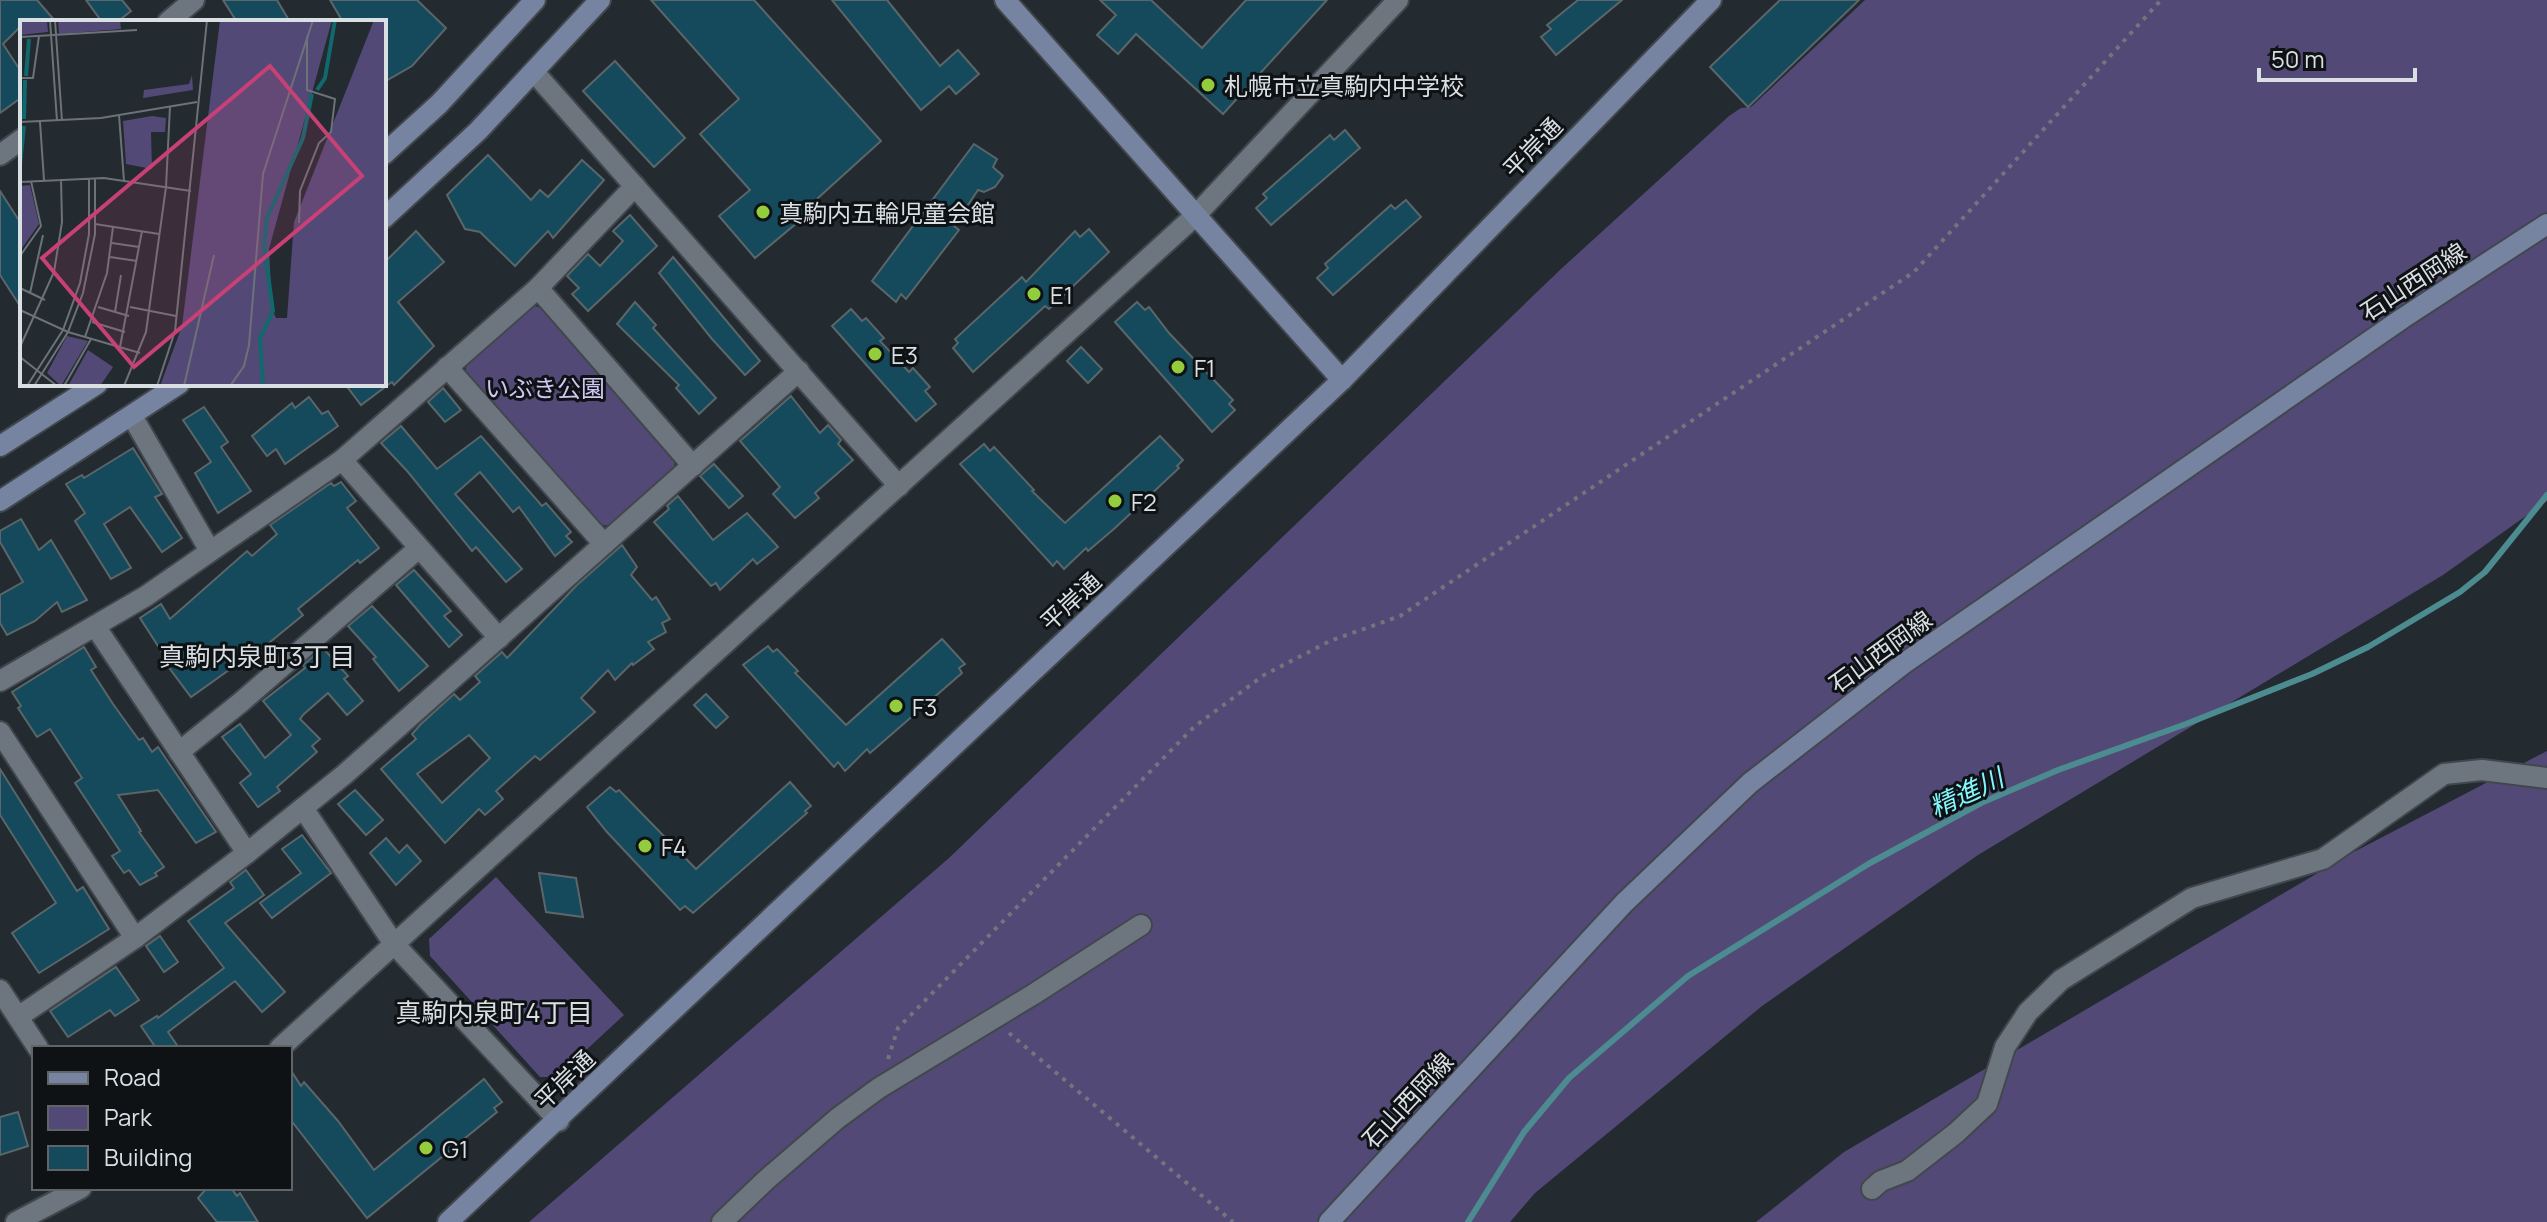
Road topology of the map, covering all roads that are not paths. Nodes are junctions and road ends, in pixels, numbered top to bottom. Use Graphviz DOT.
graph roads {
  1 [pos="194,0"];
  2 [pos="535,0"];
  3 [pos="600,0"];
  4 [pos="1005,0"];
  5 [pos="1398,0"];
  6 [pos="1711,0"];
  7 [pos="170,20"];
  8 [pos="534,72"];
  9 [pos="20,140"];
  10 [pos="386,152"];
  11 [pos="0,155"];
  12 [pos="635,186"];
  13 [pos="1196,215"];
  14 [pos="386,216"];
  15 [pos="2547,224"];
  16 [pos="538,288"];
  17 [pos="447,367"];
  18 [pos="799,371"];
  19 [pos="1342,380"];
  20 [pos="94,386"];
  21 [pos="176,386"];
  22 [pos="132,416"];
  23 [pos="0,446"];
  24 [pos="342,460"];
  25 [pos="693,466"];
  26 [pos="899,486"];
  27 [pos="0,501"];
  28 [pos="604,544"];
  29 [pos="419,548"];
  30 [pos="210,551"];
  31 [pos="95,626"];
  32 [pos="499,638"];
  33 [pos="0,681"];
  34 [pos="0,732"];
  35 [pos="179,752"];
  36 [pos="2547,778"];
  37 [pos="303,808"];
  38 [pos="247,853"];
  39 [pos="1141,925"];
  40 [pos="135,938"];
  41 [pos="394,944"];
  42 [pos="0,990"];
  43 [pos="18,1017"];
  44 [pos="37,1046"];
  45 [pos="282,1046"];
  46 [pos="559,1121"];
  47 [pos="1872,1189"];
  48 [pos="77,1190"];
  49 [pos="16,1222"];
  50 [pos="448,1222"];
  51 [pos="722,1222"];
  52 [pos="1329,1222"];
  1 -- 7 [label="street"];
  2 -- 10 [label="street"];
  3 -- 8 [label="street"];
  4 -- 13 [label="street"];
  5 -- 13 [label="street"];
  6 -- 19 [label="street, 平岸通"];
  8 -- 12 [label="street"];
  8 -- 14 [label="street"];
  9 -- 11 [label="street"];
  12 -- 16 [label="street"];
  12 -- 18 [label="street"];
  13 -- 19 [label="street"];
  13 -- 26 [label="street"];
  15 -- 52 [label="street, 石山西岡線"];
  16 -- 17 [label="street"];
  16 -- 25 [label="street"];
  17 -- 24 [label="street"];
  17 -- 28 [label="street"];
  18 -- 25 [label="street"];
  18 -- 26 [label="street"];
  19 -- 46 [label="street, 平岸通"];
  20 -- 23 [label="street"];
  21 -- 22 [label="street"];
  22 -- 27 [label="street"];
  22 -- 30 [label="street"];
  24 -- 29 [label="street"];
  24 -- 30 [label="street"];
  25 -- 28 [label="street"];
  26 -- 41 [label="street"];
  28 -- 32 [label="street"];
  29 -- 32 [label="street"];
  29 -- 35 [label="street"];
  30 -- 31 [label="street"];
  31 -- 33 [label="street"];
  31 -- 35 [label="street"];
  32 -- 37 [label="street"];
  34 -- 40 [label="street"];
  35 -- 38 [label="street"];
  36 -- 47 [label="street"];
  37 -- 38 [label="street"];
  37 -- 41 [label="street"];
  38 -- 40 [label="street"];
  39 -- 51 [label="street"];
  40 -- 43 [label="street"];
  41 -- 45 [label="street"];
  41 -- 46 [label="street"];
  42 -- 43 [label="street"];
  43 -- 44 [label="street"];
  46 -- 50 [label="street, 平岸通"];
  48 -- 49 [label="street"];
}
